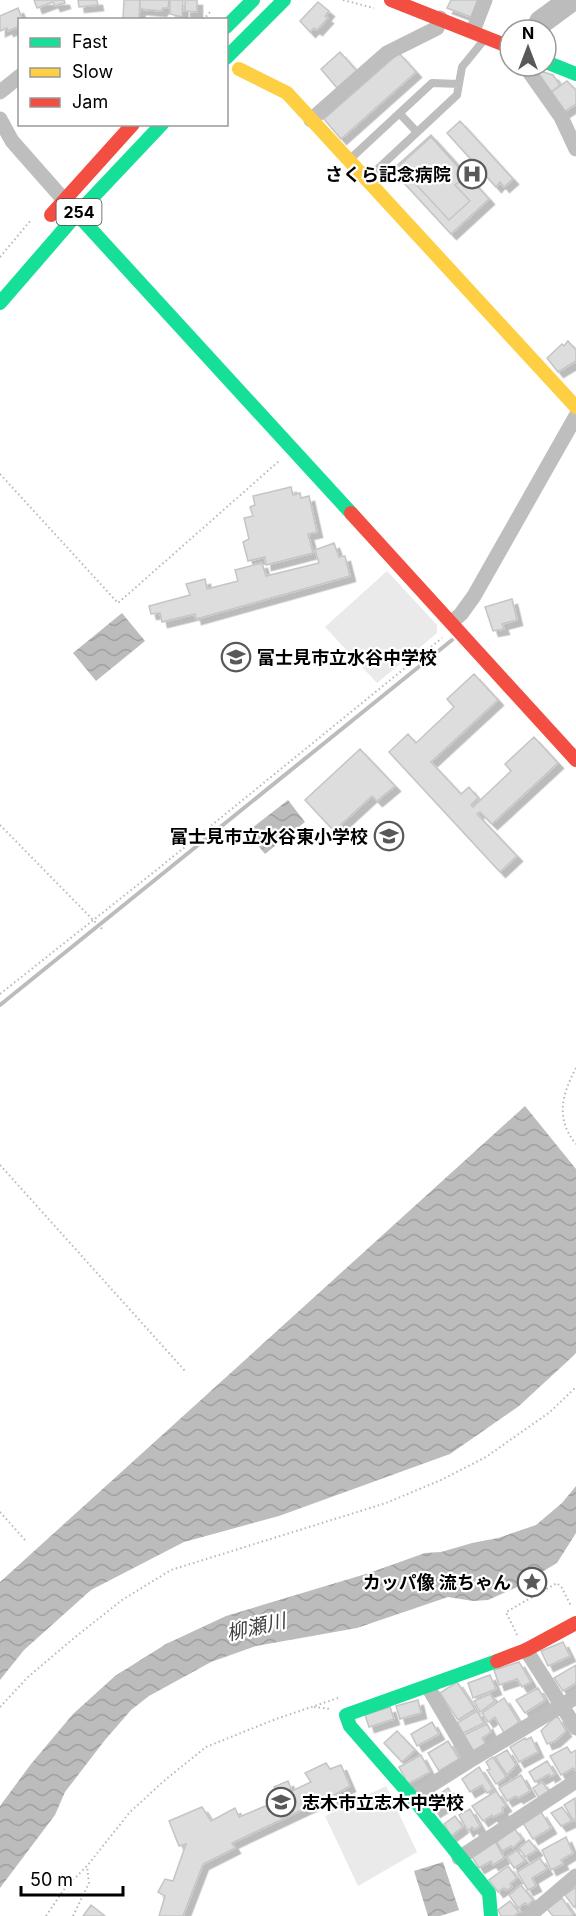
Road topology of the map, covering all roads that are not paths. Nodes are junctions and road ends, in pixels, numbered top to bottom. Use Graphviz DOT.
graph roads {
  1 [pos="253,0"];
  2 [pos="284,0"];
  3 [pos="391,0"];
  4 [pos="485,0"];
  5 [pos="440,18"];
  6 [pos="228,25"];
  7 [pos="480,34"];
  8 [pos="498,41"];
  9 [pos="228,56"];
  10 [pos="558,67"];
  11 [pos="239,69"];
  12 [pos="576,74"];
  13 [pos="18,78"];
  14 [pos="533,78"];
  15 [pos="459,84"];
  16 [pos="0,92"];
  17 [pos="399,114"];
  18 [pos="0,119"];
  19 [pos="311,120"];
  20 [pos="131,126"];
  21 [pos="160,126"];
  22 [pos="417,132"];
  23 [pos="575,142"];
  24 [pos="349,160"];
  25 [pos="366,180"];
  26 [pos="64,200"];
  27 [pos="77,214"];
  28 [pos="43,224"];
  29 [pos="0,303"];
  30 [pos="576,407"];
  31 [pos="576,416"];
  32 [pos="457,628"];
  33 [pos="576,760"];
  34 [pos="576,1623"];
  35 [pos="526,1650"];
  36 [pos="428,1687"];
  37 [pos="576,1697"];
  38 [pos="562,1706"];
  39 [pos="576,1728"];
  40 [pos="471,1760"];
  41 [pos="576,1781"];
  42 [pos="412,1797"];
  43 [pos="459,1858"];
  44 [pos="576,1876"];
  45 [pos="536,1914"];
  46 [pos="491,1916"];
  1 -- 6 [label="main road"];
  2 -- 9 [label="main road"];
  3 -- 5 [label="main road"];
  4 -- 7 [label="street"];
  5 -- 7 [label="main road"];
  5 -- 19 [label="street"];
  7 -- 8 [label="main road"];
  7 -- 15 [label="lane"];
  10 -- 12 [label="main road"];
  11 -- 19 [label="main road"];
  13 -- 16 [label="street"];
  14 -- 23 [label="street"];
  15 -- 17 [label="lane"];
  15 -- 22 [label="lane"];
  17 -- 22 [label="lane"];
  17 -- 24 [label="lane"];
  18 -- 26 [label="street"];
  19 -- 24 [label="main road"];
  20 -- 26 [label="main road, 254"];
  21 -- 27 [label="main road, 254"];
  22 -- 25 [label="lane"];
  24 -- 25 [label="main road"];
  25 -- 30 [label="main road"];
  26 -- 27 [label="main road"];
  26 -- 28 [label="main road, 254"];
  27 -- 29 [label="main road, 254"];
  27 -- 32 [label="main road"];
  31 -- 32 [label="street"];
  32 -- 33 [label="main road"];
  34 -- 35 [label="main road"];
  35 -- 36 [label="main road"];
  35 -- 38 [label="street"];
  36 -- 40 [label="street"];
  36 -- 42 [label="main road"];
  37 -- 38 [label="street"];
  38 -- 39 [label="street"];
  38 -- 40 [label="street"];
  40 -- 42 [label="street"];
  41 -- 43 [label="street"];
  42 -- 43 [label="main road"];
  43 -- 46 [label="main road"];
  44 -- 45 [label="street"];
}
